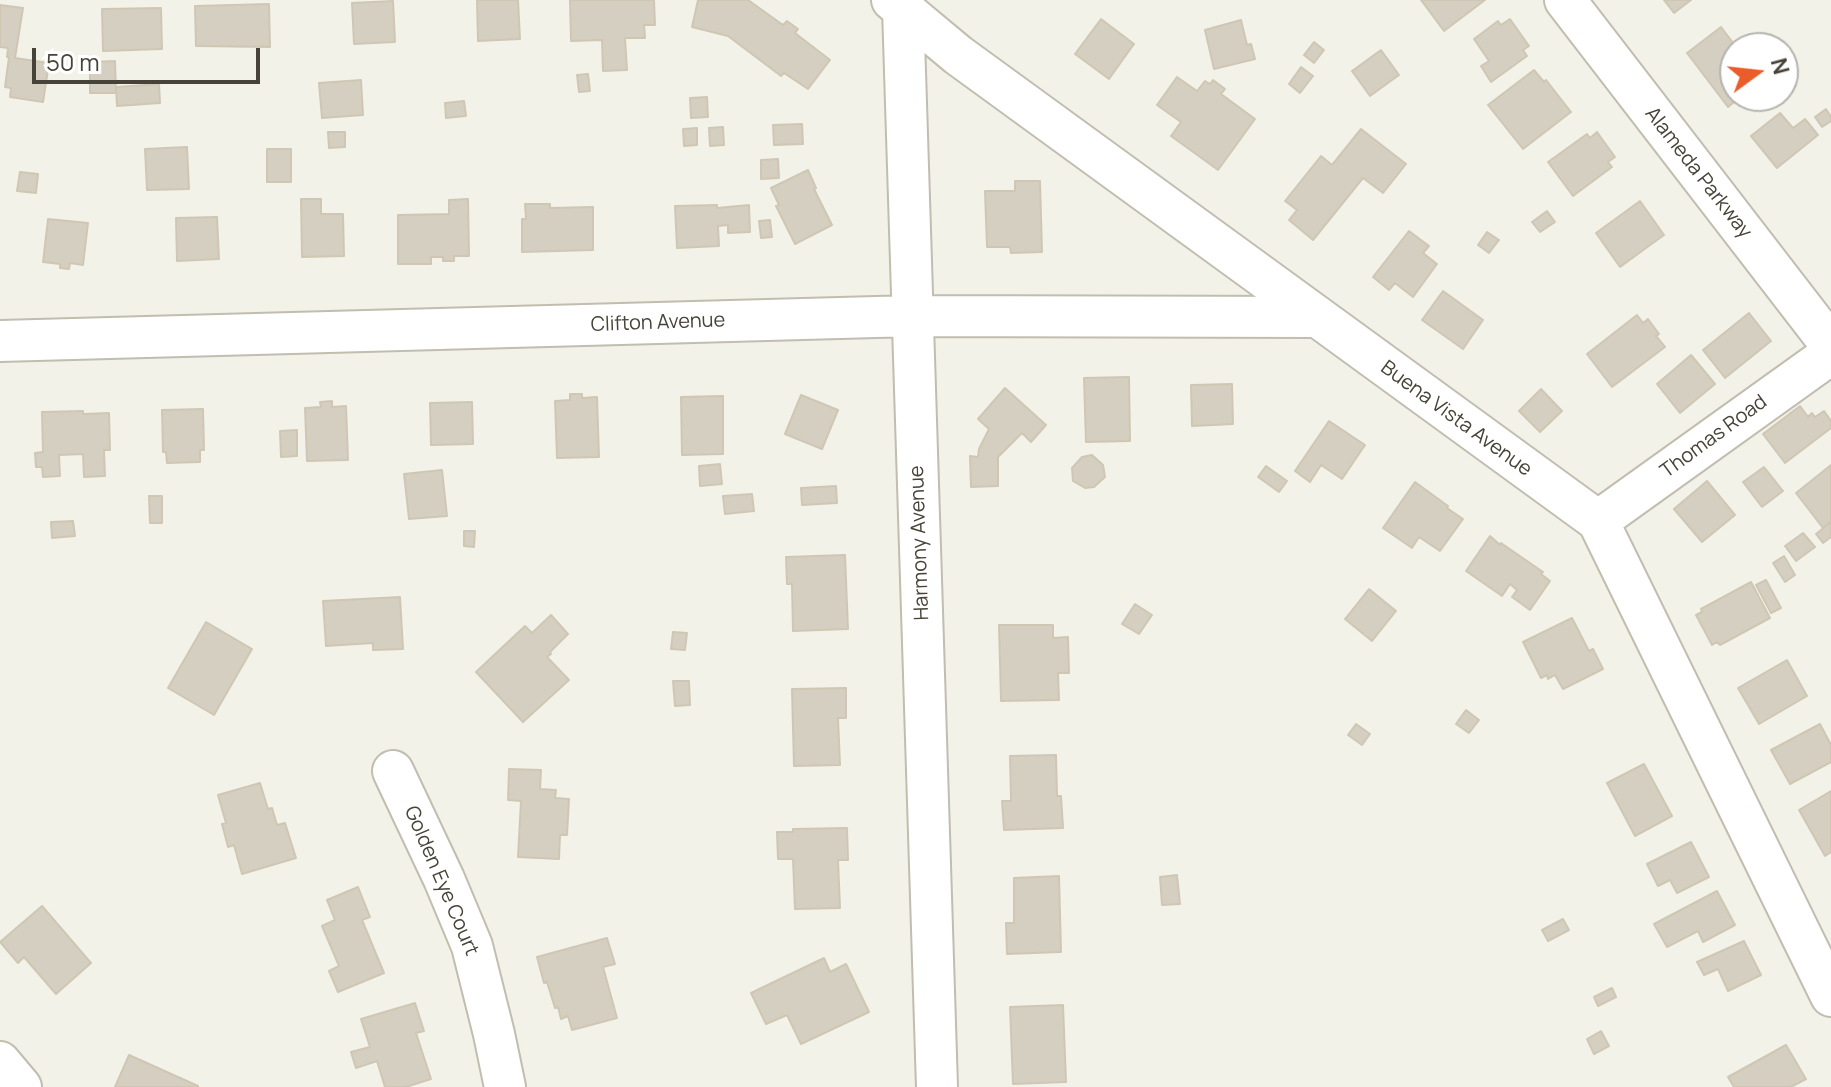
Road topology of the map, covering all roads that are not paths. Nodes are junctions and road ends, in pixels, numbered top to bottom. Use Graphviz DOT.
graph roads {
  1 [pos="1565,0"];
  2 [pos="900,3"];
  3 [pos="913,316"];
  4 [pos="1316,317"];
  5 [pos="0,341"];
  6 [pos="1831,345"];
  7 [pos="1831,354"];
  8 [pos="1598,521"];
  9 [pos="393,771"];
  10 [pos="1831,996"];
  11 [pos="0,1062"];
  12 [pos="21,1087"];
  13 [pos="505,1087"];
  14 [pos="937,1087"];
  1 -- 6 [label="street, Alameda Parkway"];
  2 -- 3 [label="street, Harmony Avenue"];
  2 -- 4 [label="street, Buena Vista Avenue"];
  3 -- 4 [label="street, Clifton Avenue"];
  3 -- 5 [label="street, Clifton Avenue"];
  3 -- 14 [label="street, Harmony Avenue"];
  4 -- 8 [label="street, Buena Vista Avenue"];
  7 -- 8 [label="street, Thomas Road"];
  8 -- 10 [label="street, Buena Vista Avenue"];
  9 -- 13 [label="street, Golden Eye Court"];
  11 -- 12 [label="street"];
}
